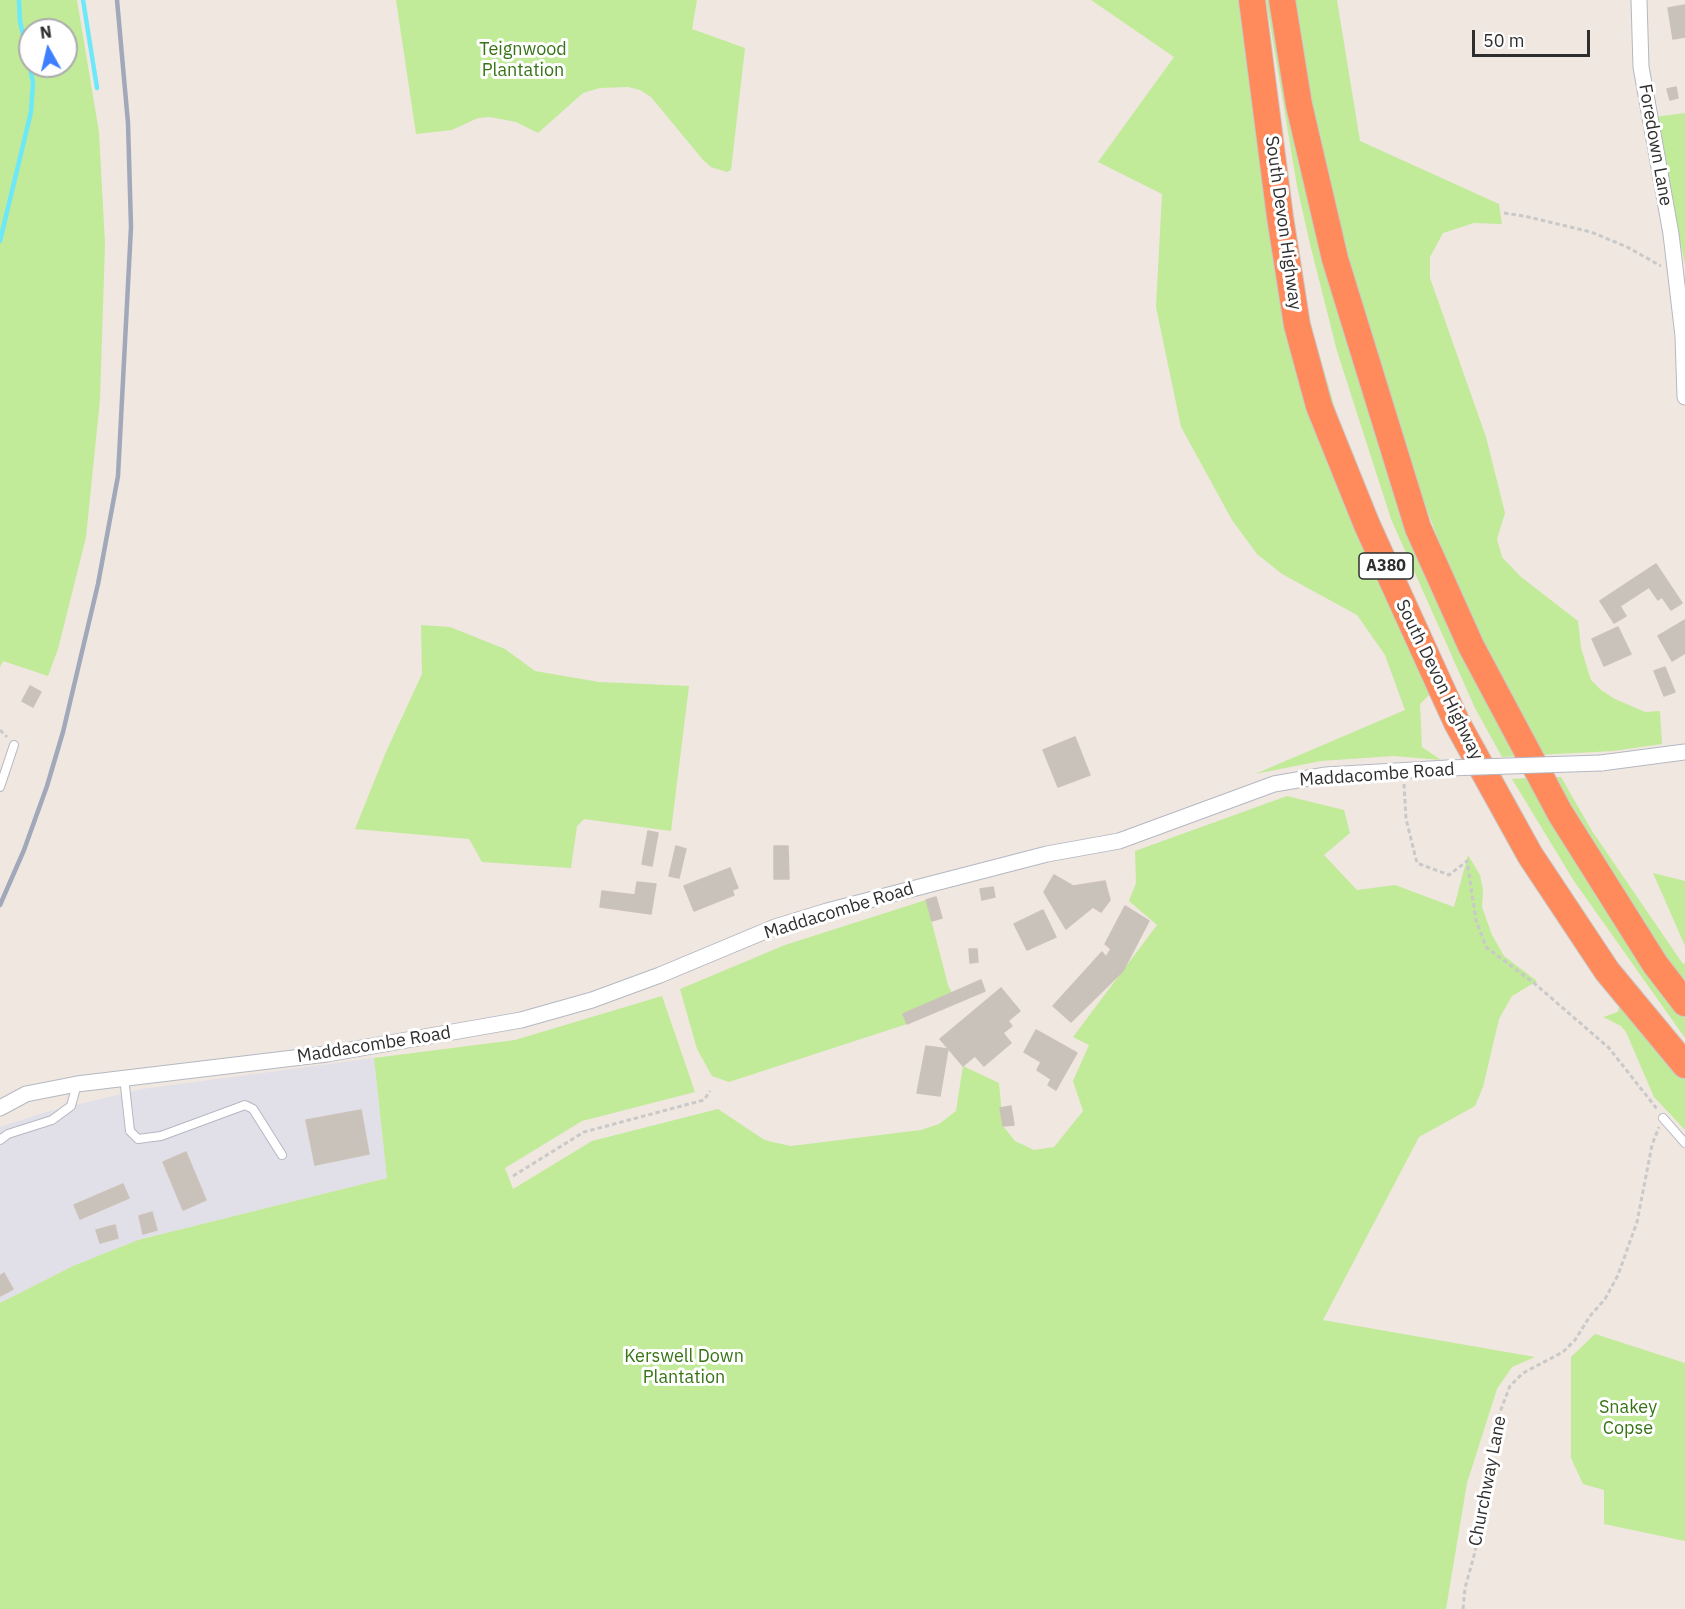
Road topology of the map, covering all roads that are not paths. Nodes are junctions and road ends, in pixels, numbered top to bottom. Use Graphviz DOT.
graph roads {
  1 [pos="1252,0"];
  2 [pos="1282,0"];
  3 [pos="1639,0"];
  4 [pos="1685,397"];
  5 [pos="14,745"];
  6 [pos="1685,752"];
  7 [pos="0,787"];
  8 [pos="1685,1003"];
  9 [pos="1685,1065"];
  10 [pos="124,1077"];
  11 [pos="77,1084"];
  12 [pos="0,1108"];
  13 [pos="1663,1118"];
  14 [pos="0,1140"];
  15 [pos="1685,1143"];
  16 [pos="282,1155"];
  1 -- 9 [label="highway, South Devon Highway / A380"];
  2 -- 8 [label="highway, South Devon Highway / A380"];
  3 -- 4 [label="street, Foredown Lane"];
  5 -- 7 [label="lane"];
  6 -- 10 [label="street, Maddacombe Road, bridge"];
  10 -- 11 [label="street, Maddacombe Road"];
  10 -- 16 [label="lane"];
  11 -- 12 [label="street, Maddacombe Road"];
  11 -- 14 [label="lane"];
  13 -- 15 [label="lane"];
}
